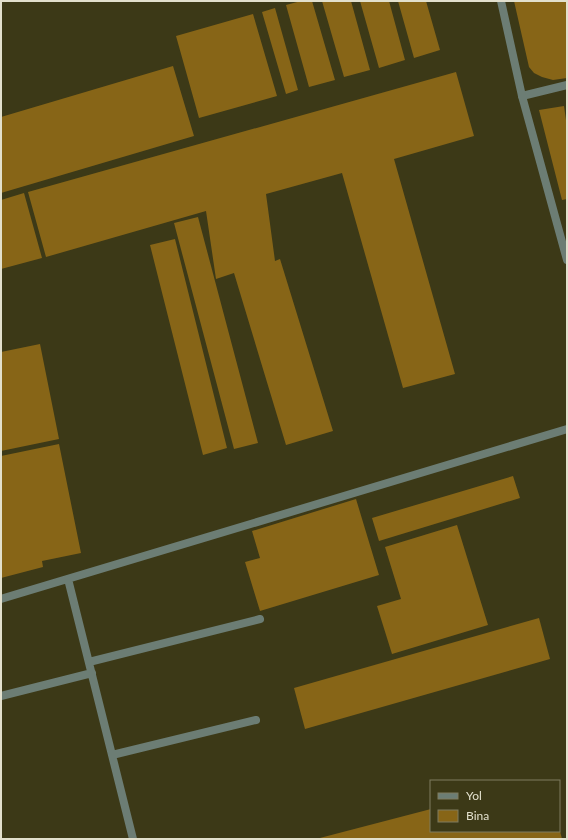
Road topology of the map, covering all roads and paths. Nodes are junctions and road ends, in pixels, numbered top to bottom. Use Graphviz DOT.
graph roads {
  1 [pos="501,1"];
  2 [pos="567,86"];
  3 [pos="522,96"];
  4 [pos="567,260"];
  5 [pos="567,429"];
  6 [pos="68,579"];
  7 [pos="1,599"];
  8 [pos="260,619"];
  9 [pos="89,662"];
  10 [pos="92,673"];
  11 [pos="1,696"];
  12 [pos="256,720"];
  13 [pos="112,755"];
  14 [pos="133,839"];
  1 -- 3 [label="street"];
  2 -- 3 [label="street"];
  3 -- 4 [label="street"];
  5 -- 6 [label="street"];
  6 -- 7 [label="street"];
  6 -- 9 [label="street"];
  8 -- 9 [label="street"];
  9 -- 10 [label="street"];
  10 -- 11 [label="street"];
  10 -- 13 [label="street"];
  12 -- 13 [label="street"];
  13 -- 14 [label="street"];
}
